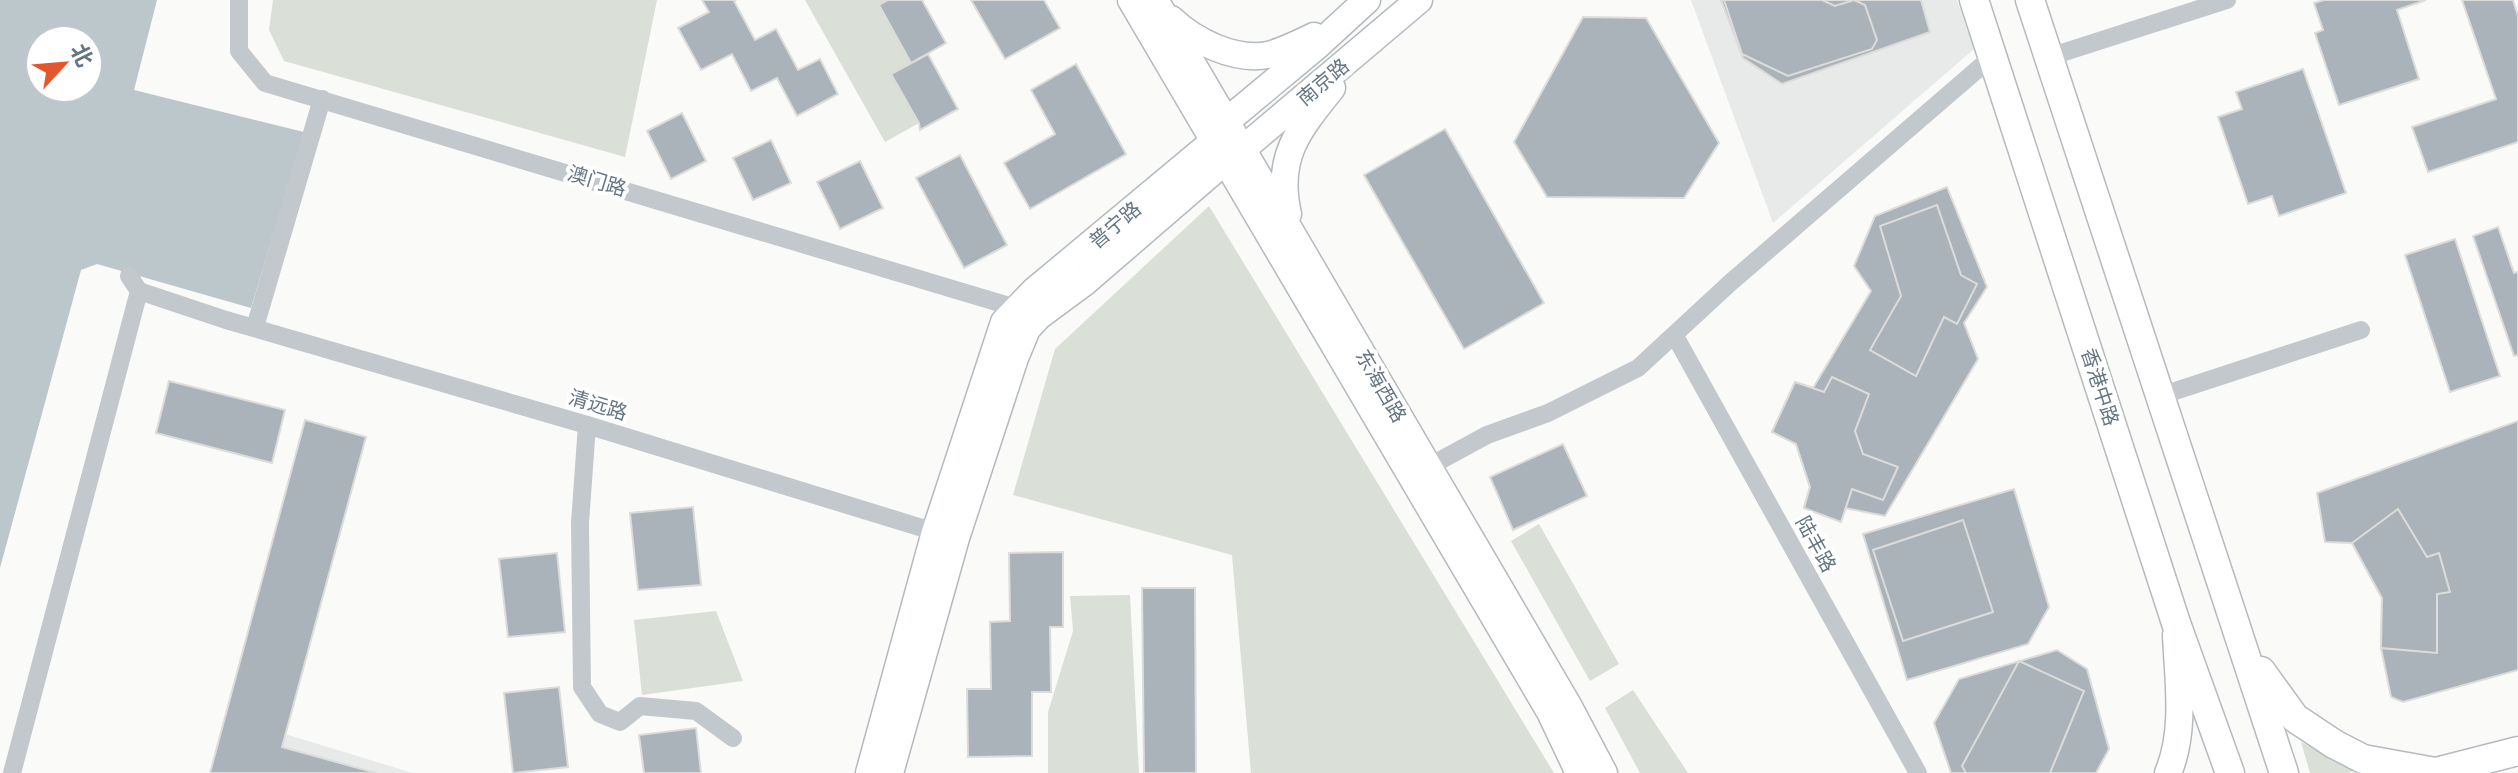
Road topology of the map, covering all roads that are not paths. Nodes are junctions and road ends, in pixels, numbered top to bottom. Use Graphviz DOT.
graph roads {
  1 [pos="239,0"];
  2 [pos="1131,0"];
  3 [pos="1367,0"];
  4 [pos="1419,0"];
  5 [pos="1974,0"];
  6 [pos="2030,0"];
  7 [pos="2227,0"];
  8 [pos="1157,4"];
  9 [pos="1339,24"];
  10 [pos="1361,50"];
  11 [pos="1993,56"];
  12 [pos="2049,57"];
  13 [pos="322,99"];
  14 [pos="1227,143"];
  15 [pos="1292,234"];
  16 [pos="1028,312"];
  17 [pos="255,327"];
  18 [pos="2361,330"];
  19 [pos="1675,336"];
  20 [pos="2160,396"];
  21 [pos="587,425"];
  22 [pos="1428,467"];
  23 [pos="945,535"];
  24 [pos="2176,623"];
  25 [pos="2245,649"];
  26 [pos="733,738"];
  27 [pos="2518,751"];
  28 [pos="12,773"];
  29 [pos="869,773"];
  30 [pos="890,773"];
  31 [pos="1579,773"];
  32 [pos="1604,773"];
  33 [pos="1918,773"];
  34 [pos="2168,773"];
  35 [pos="2230,773"];
  36 [pos="2284,773"];
  37 [pos="2434,773"];
  1 -- 13 [label="street, 澳门路"];
  2 -- 14 [label="main road, 东海西路"];
  3 -- 9 [label="main road, 南京路"];
  4 -- 10 [label="main road, 南京路"];
  5 -- 11 [label="main road, 香港中路"];
  6 -- 12 [label="main road"];
  7 -- 12 [label="street"];
  8 -- 9 [label="main road"];
  8 -- 14 [label="main road, 东海西路"];
  9 -- 14 [label="main road, 南京路"];
  10 -- 14 [label="main road, 南京路"];
  10 -- 15 [label="main road"];
  11 -- 19 [label="street"];
  11 -- 24 [label="main road, 香港中路"];
  12 -- 20 [label="main road"];
  13 -- 16 [label="street, 澳门路"];
  13 -- 17 [label="street"];
  14 -- 15 [label="main road, 东海西路"];
  14 -- 16 [label="main road, 普宁路"];
  14 -- 31 [label="main road, 东海西路"];
  15 -- 22 [label="main road, 东海西路"];
  16 -- 23 [label="main road"];
  17 -- 21 [label="street, 清远路"];
  17 -- 28 [label="street, 清远路"];
  18 -- 20 [label="street"];
  19 -- 22 [label="street"];
  19 -- 33 [label="street, 陆丰路"];
  20 -- 25 [label="main road"];
  21 -- 23 [label="street, 清远路"];
  21 -- 26 [label="street"];
  22 -- 32 [label="main road, 东海西路"];
  23 -- 29 [label="main road"];
  23 -- 30 [label="main road"];
  24 -- 34 [label="main road"];
  24 -- 35 [label="main road, 香港中路"];
  25 -- 36 [label="main road"];
  25 -- 37 [label="main road"];
  27 -- 37 [label="main road"];
}
